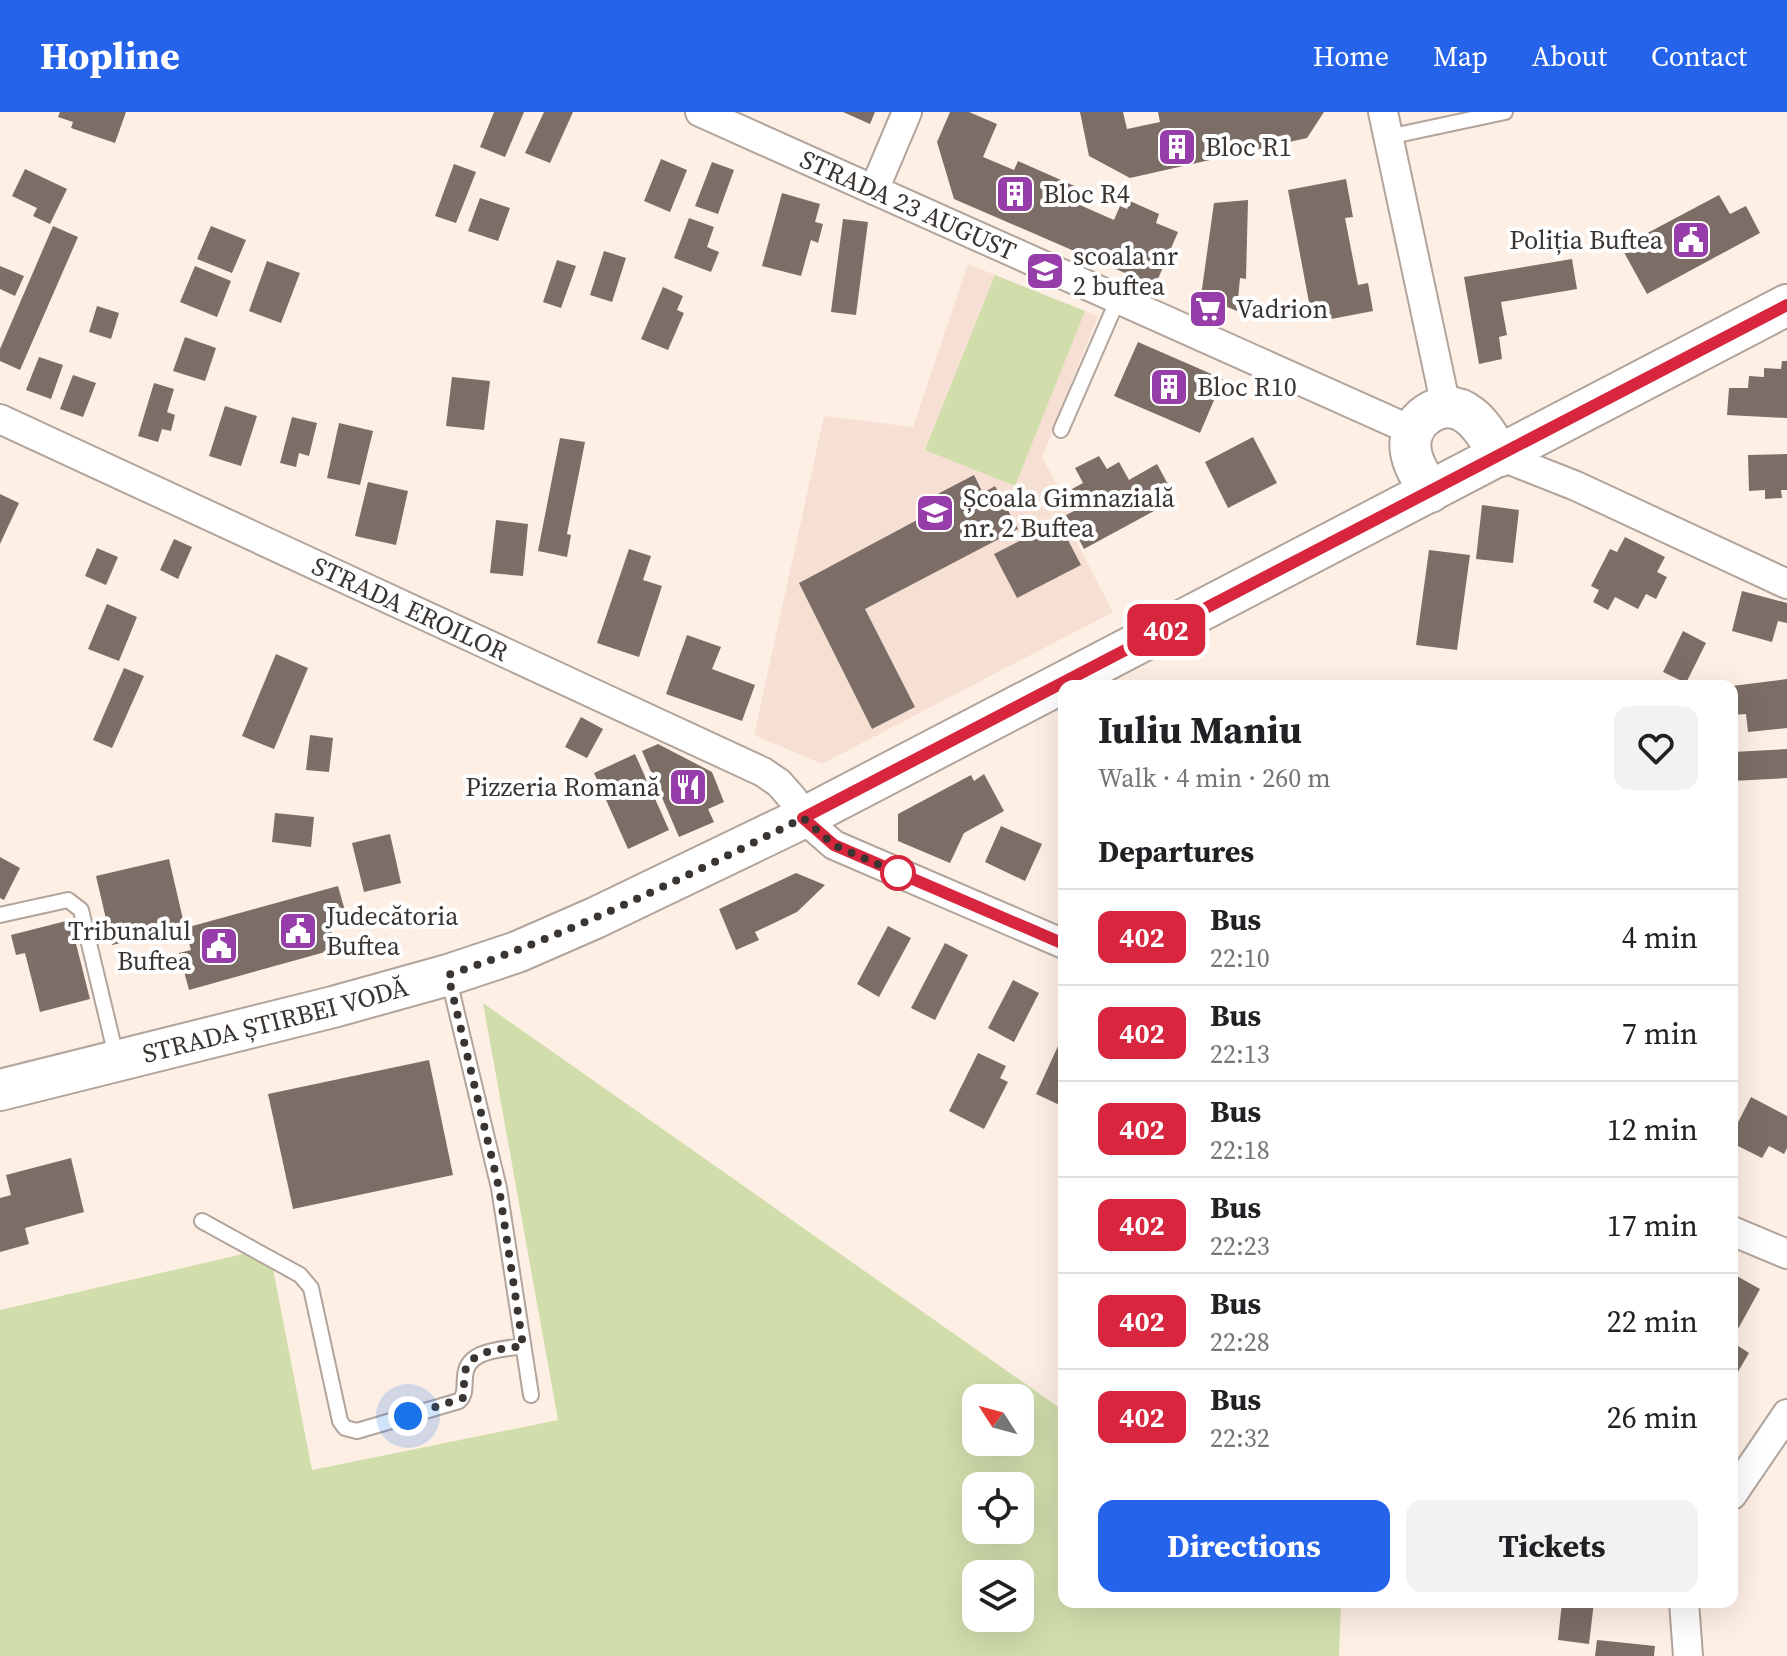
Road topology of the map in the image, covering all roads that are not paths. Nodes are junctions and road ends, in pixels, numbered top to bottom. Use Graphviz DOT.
graph roads {
  1 [pos="700,112"];
  2 [pos="907,112"];
  3 [pos="1505,112"];
  4 [pos="1385,124"];
  5 [pos="874,190"];
  6 [pos="1118,299"];
  7 [pos="1787,305"];
  8 [pos="1446,407"];
  9 [pos="0,419"];
  10 [pos="1061,430"];
  11 [pos="1413,431"];
  12 [pos="1500,456"];
  13 [pos="1430,492"];
  14 [pos="1787,584"];
  15 [pos="1068,680"];
  16 [pos="1058,685"];
  17 [pos="803,818"];
  18 [pos="0,915"];
  19 [pos="1058,941"];
  20 [pos="448,975"];
  21 [pos="117,1060"];
  22 [pos="0,1090"];
  23 [pos="202,1221"];
  24 [pos="1738,1234"];
  25 [pos="1787,1254"];
  26 [pos="523,1346"];
  27 [pos="531,1395"];
  28 [pos="1787,1414"];
  29 [pos="1738,1486"];
  30 [pos="1684,1608"];
  31 [pos="1688,1656"];
  1 -- 5 [label="street, STRADA 23 AUGUST"];
  2 -- 5 [label="street"];
  3 -- 4 [label="lane"];
  4 -- 8 [label="street"];
  5 -- 6 [label="street, STRADA 23 AUGUST"];
  6 -- 10 [label="lane"];
  6 -- 11 [label="street, STRADA 23 AUGUST"];
  7 -- 12 [label="street, STRADA ȘTIRBEI VODĂ"];
  8 -- 11 [label="street"];
  8 -- 12 [label="street"];
  9 -- 17 [label="street, STRADA EROILOR"];
  11 -- 13 [label="street"];
  12 -- 13 [label="street, STRADA ȘTIRBEI VODĂ"];
  12 -- 14 [label="street"];
  13 -- 15 [label="street, STRADA ȘTIRBEI VODĂ"];
  16 -- 17 [label="street, STRADA ȘTIRBEI VODĂ"];
  17 -- 19 [label="street, STRADA EROILOR"];
  17 -- 20 [label="street, STRADA ȘTIRBEI VODĂ"];
  18 -- 21 [label="lane"];
  20 -- 21 [label="street, STRADA ȘTIRBEI VODĂ"];
  20 -- 26 [label="lane"];
  21 -- 22 [label="street, STRADA ȘTIRBEI VODĂ"];
  23 -- 26 [label="lane"];
  24 -- 25 [label="street"];
  26 -- 27 [label="lane"];
  28 -- 29 [label="street"];
  30 -- 31 [label="street"];
}
